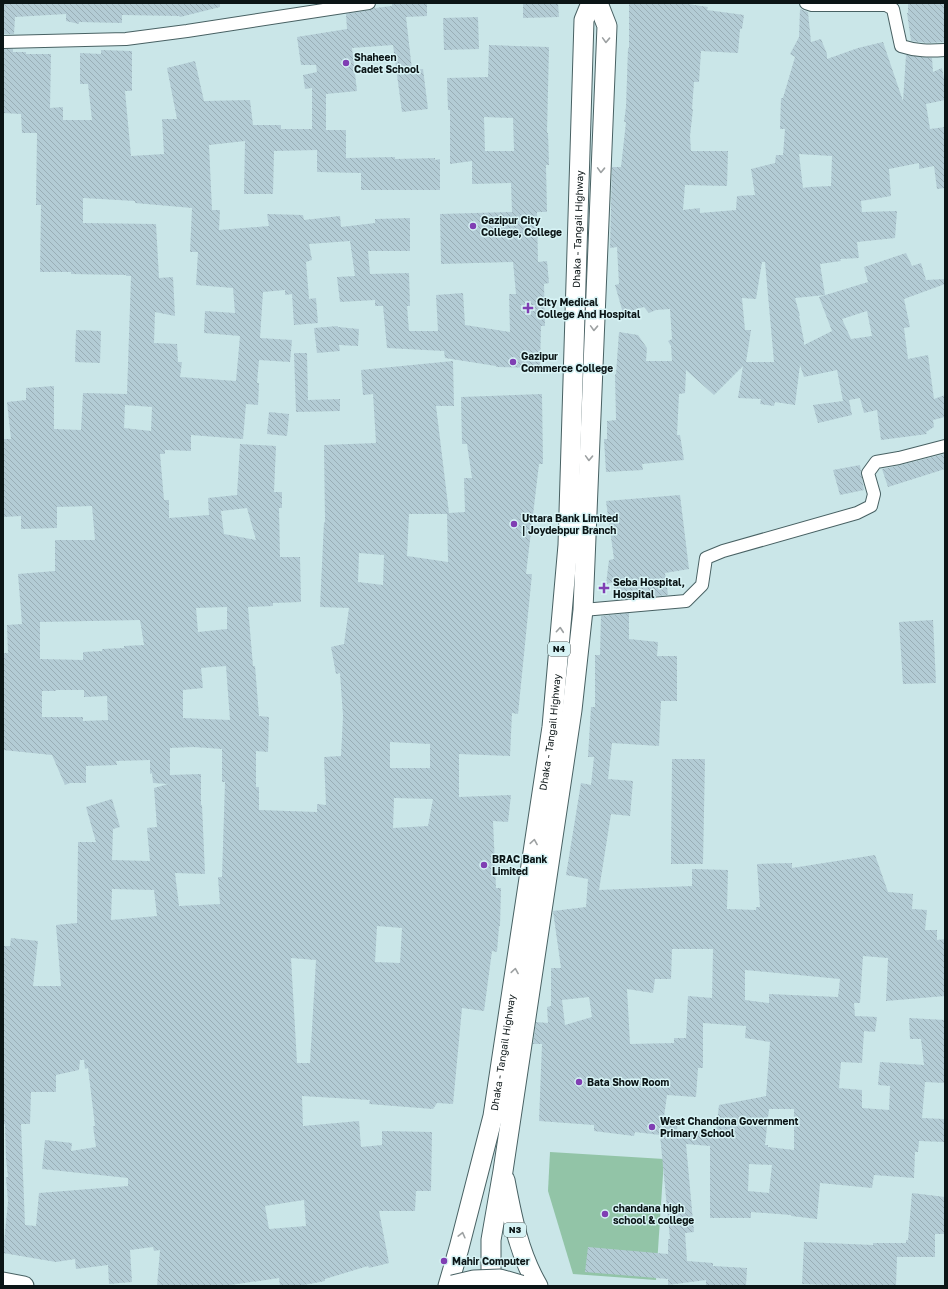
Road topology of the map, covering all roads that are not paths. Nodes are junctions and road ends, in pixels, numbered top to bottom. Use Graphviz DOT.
graph roads {
  1 [pos="369,3"];
  2 [pos="591,3"];
  3 [pos="598,3"];
  4 [pos="806,3"];
  5 [pos="3,42"];
  6 [pos="945,50"];
  7 [pos="945,446"];
  8 [pos="583,610"];
  9 [pos="502,1171"];
  10 [pos="3,1282"];
  11 [pos="24,1286"];
  12 [pos="448,1286"];
  13 [pos="453,1286"];
  14 [pos="491,1286"];
  15 [pos="521,1286"];
  16 [pos="538,1286"];
  1 -- 5 [label="street"];
  12 -- 2 [label="highway, Dhaka - Tangail Highway / N4, one-way"];
  3 -- 8 [label="highway, Dhaka - Tangail Highway / N4, one-way"];
  4 -- 6 [label="street"];
  7 -- 8 [label="street"];
  8 -- 9 [label="highway, Dhaka - Tangail Highway / N4"];
  9 -- 14 [label="highway, Dhaka - Tangail Highway / N4"];
  9 -- 16 [label="highway, N3"];
  10 -- 11 [label="highway"];
  13 -- 15 [label="highway, bridge"];
}
